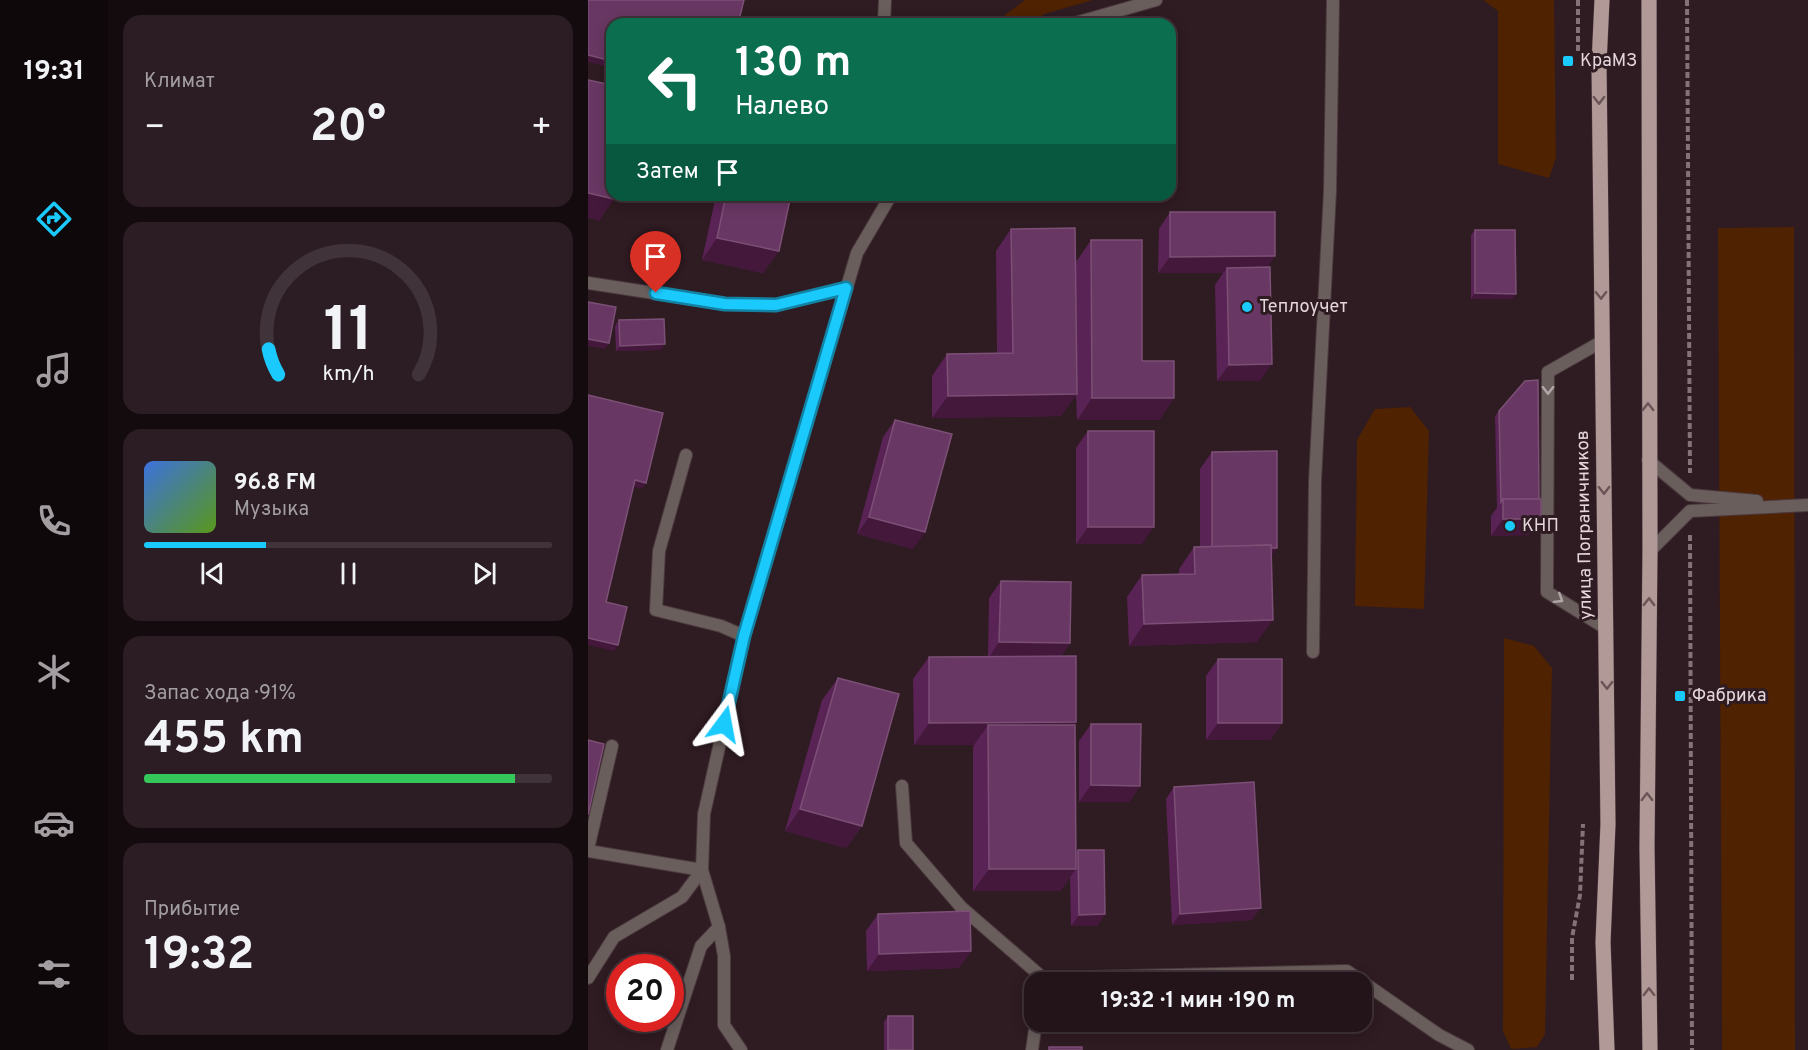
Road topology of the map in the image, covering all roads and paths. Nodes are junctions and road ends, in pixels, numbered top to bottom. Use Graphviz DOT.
graph roads {
  1 [pos="885,0"];
  2 [pos="1156,0"];
  3 [pos="1333,0"];
  4 [pos="1602,0"];
  5 [pos="1649,0"];
  6 [pos="884,18"];
  7 [pos="1093,18"];
  8 [pos="888,201"];
  9 [pos="588,283"];
  10 [pos="846,288"];
  11 [pos="1601,342"];
  12 [pos="686,455"];
  13 [pos="1648,460"];
  14 [pos="1803,505"];
  15 [pos="1650,551"];
  16 [pos="1606,629"];
  17 [pos="744,636"];
  18 [pos="1313,652"];
  19 [pos="612,746"];
  20 [pos="902,786"];
  21 [pos="1583,824"];
  22 [pos="588,850"];
  23 [pos="702,870"];
  24 [pos="719,927"];
  25 [pos="1033,972"];
  26 [pos="1313,972"];
  27 [pos="1348,972"];
  28 [pos="588,978"];
  29 [pos="1572,980"];
  30 [pos="1372,988"];
  31 [pos="1035,1032"];
  32 [pos="667,1050"];
  33 [pos="741,1050"];
  34 [pos="1032,1050"];
  35 [pos="1468,1050"];
  36 [pos="1607,1050"];
  37 [pos="1650,1050"];
  1 -- 6 [label="lane"];
  2 -- 7 [label="lane"];
  3 -- 18 [label="lane"];
  4 -- 11 [label="main road, улица Пограничников, one-way"];
  13 -- 5 [label="main road, one-way"];
  8 -- 10 [label="lane"];
  9 -- 10 [label="lane"];
  10 -- 17 [label="lane"];
  11 -- 16 [label="main road, улица Пограничников, one-way"];
  11 -- 16 [label="lane, one-way"];
  12 -- 17 [label="lane"];
  13 -- 14 [label="lane"];
  13 -- 15 [label="main road"];
  14 -- 15 [label="lane"];
  37 -- 15 [label="main road, one-way"];
  16 -- 36 [label="main road, улица Пограничников, one-way"];
  17 -- 23 [label="lane"];
  19 -- 22 [label="lane"];
  20 -- 25 [label="lane"];
  21 -- 29 [label="path"];
  22 -- 23 [label="lane"];
  23 -- 24 [label="lane"];
  23 -- 28 [label="lane"];
  24 -- 32 [label="lane"];
  24 -- 33 [label="lane"];
  26 -- 27 [label="lane"];
  30 -- 35 [label="lane"];
  31 -- 34 [label="lane"];
}
